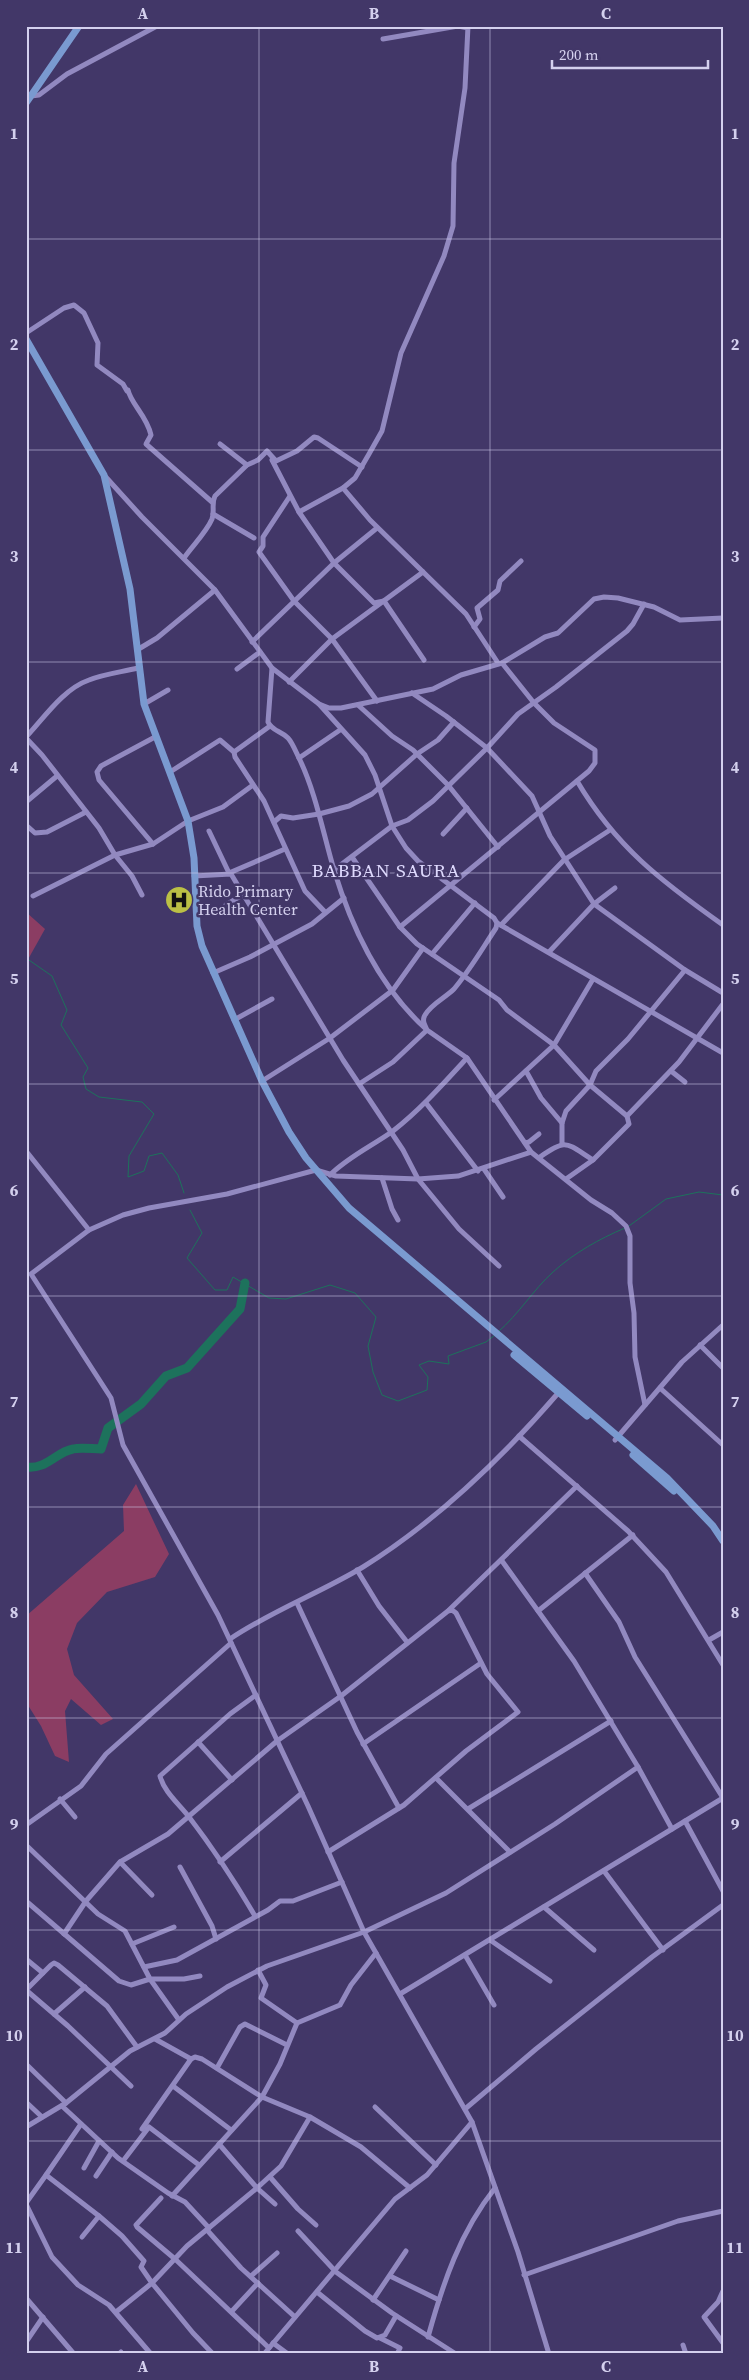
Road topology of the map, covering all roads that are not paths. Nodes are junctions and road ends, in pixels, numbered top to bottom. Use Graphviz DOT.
graph roads {
  1 [pos="78,26"];
  2 [pos="157,26"];
  3 [pos="468,27"];
  4 [pos="383,39"];
  5 [pos="31,96"];
  6 [pos="26,103"];
  7 [pos="26,333"];
  8 [pos="26,339"];
  9 [pos="220,444"];
  10 [pos="267,451"];
  11 [pos="247,465"];
  12 [pos="362,467"];
  13 [pos="104,475"];
  14 [pos="342,488"];
  15 [pos="290,496"];
  16 [pos="212,502"];
  17 [pos="299,512"];
  18 [pos="213,514"];
  19 [pos="377,528"];
  20 [pos="254,538"];
  21 [pos="184,558"];
  22 [pos="521,561"];
  23 [pos="334,563"];
  24 [pos="422,572"];
  25 [pos="215,590"];
  26 [pos="294,601"];
  27 [pos="384,601"];
  28 [pos="644,604"];
  29 [pos="723,618"];
  30 [pos="474,627"];
  31 [pos="332,639"];
  32 [pos="252,642"];
  33 [pos="137,650"];
  34 [pos="260,652"];
  35 [pos="424,660"];
  36 [pos="500,663"];
  37 [pos="138,668"];
  38 [pos="272,668"];
  39 [pos="237,669"];
  40 [pos="289,682"];
  41 [pos="168,690"];
  42 [pos="412,693"];
  43 [pos="377,701"];
  44 [pos="534,703"];
  45 [pos="144,704"];
  46 [pos="358,705"];
  47 [pos="328,711"];
  48 [pos="454,722"];
  49 [pos="270,726"];
  50 [pos="340,730"];
  51 [pos="155,737"];
  52 [pos="26,738"];
  53 [pos="487,748"];
  54 [pos="234,752"];
  55 [pos="417,754"];
  56 [pos="299,758"];
  57 [pos="170,772"];
  58 [pos="57,776"];
  59 [pos="577,781"];
  60 [pos="253,785"];
  61 [pos="448,785"];
  62 [pos="379,786"];
  63 [pos="26,802"];
  64 [pos="467,808"];
  65 [pos="540,811"];
  66 [pos="86,812"];
  67 [pos="319,814"];
  68 [pos="188,821"];
  69 [pos="274,822"];
  70 [pos="26,825"];
  71 [pos="392,826"];
  72 [pos="610,830"];
  73 [pos="209,831"];
  74 [pos="443,834"];
  75 [pos="154,844"];
  76 [pos="498,847"];
  77 [pos="285,848"];
  78 [pos="115,855"];
  79 [pos="352,857"];
  80 [pos="564,860"];
  81 [pos="334,870"];
  82 [pos="229,873"];
  83 [pos="194,876"];
  84 [pos="450,885"];
  85 [pos="615,888"];
  86 [pos="244,894"];
  87 [pos="142,895"];
  88 [pos="33,896"];
  89 [pos="344,898"];
  90 [pos="475,903"];
  91 [pos="594,904"];
  92 [pos="226,905"];
  93 [pos="325,912"];
  94 [pos="499,924"];
  95 [pos="723,925"];
  96 [pos="400,927"];
  97 [pos="274,944"];
  98 [pos="423,948"];
  99 [pos="549,952"];
  100 [pos="432,954"];
  101 [pos="685,970"];
  102 [pos="212,974"];
  103 [pos="463,976"];
  104 [pos="594,979"];
  105 [pos="393,990"];
  106 [pos="723,993"];
  107 [pos="272,999"];
  108 [pos="723,1004"];
  109 [pos="651,1011"];
  110 [pos="234,1020"];
  111 [pos="427,1030"];
  112 [pos="330,1038"];
  113 [pos="696,1038"];
  114 [pos="554,1045"];
  115 [pos="723,1053"];
  116 [pos="467,1058"];
  117 [pos="526,1071"];
  118 [pos="670,1071"];
  119 [pos="262,1081"];
  120 [pos="686,1082"];
  121 [pos="359,1084"];
  122 [pos="590,1085"];
  123 [pos="494,1100"];
  124 [pos="426,1103"];
  125 [pos="627,1116"];
  126 [pos="562,1123"];
  127 [pos="391,1132"];
  128 [pos="539,1134"];
  129 [pos="525,1142"];
  130 [pos="562,1144"];
  131 [pos="26,1151"];
  132 [pos="531,1152"];
  133 [pos="540,1158"];
  134 [pos="593,1160"];
  135 [pos="316,1170"];
  136 [pos="481,1170"];
  137 [pos="330,1175"];
  138 [pos="382,1178"];
  139 [pos="418,1179"];
  140 [pos="566,1179"];
  141 [pos="503,1197"];
  142 [pos="398,1220"];
  143 [pos="89,1230"];
  144 [pos="499,1266"];
  145 [pos="31,1274"];
  146 [pos="26,1278"];
  147 [pos="723,1324"];
  148 [pos="700,1345"];
  149 [pos="723,1368"];
  150 [pos="660,1388"];
  151 [pos="560,1391"];
  152 [pos="645,1405"];
  153 [pos="519,1436"];
  154 [pos="616,1438"];
  155 [pos="723,1445"];
  156 [pos="578,1486"];
  157 [pos="632,1535"];
  158 [pos="723,1541"];
  159 [pos="723,1548"];
  160 [pos="502,1561"];
  161 [pos="357,1570"];
  162 [pos="585,1573"];
  163 [pos="297,1603"];
  164 [pos="538,1610"];
  165 [pos="448,1611"];
  166 [pos="723,1632"];
  167 [pos="709,1640"];
  168 [pos="230,1641"];
  169 [pos="407,1642"];
  170 [pos="481,1663"];
  171 [pos="723,1664"];
  172 [pos="256,1695"];
  173 [pos="341,1696"];
  174 [pos="611,1721"];
  175 [pos="277,1741"];
  176 [pos="198,1742"];
  177 [pos="363,1744"];
  178 [pos="638,1767"];
  179 [pos="436,1778"];
  180 [pos="232,1780"];
  181 [pos="302,1793"];
  182 [pos="723,1798"];
  183 [pos="60,1799"];
  184 [pos="399,1808"];
  185 [pos="468,1809"];
  186 [pos="75,1817"];
  187 [pos="189,1817"];
  188 [pos="685,1821"];
  189 [pos="26,1826"];
  190 [pos="672,1829"];
  191 [pos="26,1845"];
  192 [pos="328,1852"];
  193 [pos="510,1852"];
  194 [pos="120,1862"];
  195 [pos="220,1862"];
  196 [pos="180,1867"];
  197 [pos="604,1870"];
  198 [pos="342,1882"];
  199 [pos="723,1891"];
  200 [pos="152,1896"];
  201 [pos="26,1901"];
  202 [pos="86,1901"];
  203 [pos="723,1905"];
  204 [pos="544,1907"];
  205 [pos="255,1916"];
  206 [pos="174,1928"];
  207 [pos="364,1932"];
  208 [pos="64,1934"];
  209 [pos="216,1939"];
  210 [pos="490,1940"];
  211 [pos="132,1944"];
  212 [pos="594,1950"];
  213 [pos="663,1950"];
  214 [pos="376,1954"];
  215 [pos="465,1955"];
  216 [pos="26,1959"];
  217 [pos="144,1967"];
  218 [pos="258,1970"];
  219 [pos="43,1973"];
  220 [pos="200,1976"];
  221 [pos="150,1979"];
  222 [pos="550,1981"];
  223 [pos="85,1987"];
  224 [pos="400,1994"];
  225 [pos="494,2004"];
  226 [pos="54,2014"];
  227 [pos="179,2020"];
  228 [pos="297,2023"];
  229 [pos="155,2038"];
  230 [pos="287,2045"];
  231 [pos="137,2047"];
  232 [pos="191,2060"];
  233 [pos="26,2064"];
  234 [pos="110,2066"];
  235 [pos="217,2068"];
  236 [pos="131,2086"];
  237 [pos="174,2086"];
  238 [pos="262,2097"];
  239 [pos="26,2102"];
  240 [pos="64,2104"];
  241 [pos="375,2107"];
  242 [pos="465,2109"];
  243 [pos="310,2117"];
  244 [pos="42,2118"];
  245 [pos="472,2122"];
  246 [pos="81,2124"];
  247 [pos="26,2127"];
  248 [pos="141,2130"];
  249 [pos="231,2130"];
  250 [pos="99,2141"];
  251 [pos="219,2144"];
  252 [pos="112,2152"];
  253 [pos="123,2161"];
  254 [pos="199,2165"];
  255 [pos="436,2165"];
  256 [pos="84,2168"];
  257 [pos="46,2175"];
  258 [pos="96,2176"];
  259 [pos="270,2177"];
  260 [pos="257,2188"];
  261 [pos="410,2188"];
  262 [pos="495,2188"];
  263 [pos="172,2196"];
  264 [pos="161,2198"];
  265 [pos="26,2203"];
  266 [pos="275,2204"];
  267 [pos="723,2211"];
  268 [pos="99,2216"];
  269 [pos="316,2225"];
  270 [pos="208,2229"];
  271 [pos="298,2231"];
  272 [pos="82,2237"];
  273 [pos="406,2251"];
  274 [pos="276,2253"];
  275 [pos="175,2258"];
  276 [pos="336,2272"];
  277 [pos="524,2275"];
  278 [pos="251,2276"];
  279 [pos="390,2276"];
  280 [pos="152,2283"];
  281 [pos="258,2283"];
  282 [pos="723,2291"];
  283 [pos="317,2292"];
  284 [pos="26,2298"];
  285 [pos="374,2300"];
  286 [pos="439,2300"];
  287 [pos="233,2310"];
  288 [pos="116,2312"];
  289 [pos="396,2316"];
  290 [pos="295,2317"];
  291 [pos="43,2318"];
  292 [pos="428,2337"];
  293 [pos="380,2338"];
  294 [pos="26,2342"];
  295 [pos="273,2343"];
  296 [pos="723,2343"];
  297 [pos="683,2346"];
  298 [pos="269,2348"];
  299 [pos="74,2354"];
  300 [pos="150,2354"];
  301 [pos="213,2354"];
  302 [pos="264,2354"];
  303 [pos="288,2354"];
  304 [pos="397,2354"];
  305 [pos="456,2354"];
  306 [pos="549,2354"];
  307 [pos="686,2354"];
  1 -- 5 [label="main road"];
  2 -- 5 [label="street"];
  3 -- 4 [label="street"];
  3 -- 12 [label="street"];
  5 -- 6 [label="main road"];
  7 -- 16 [label="street"];
  8 -- 13 [label="main road"];
  9 -- 11 [label="street"];
  10 -- 11 [label="street"];
  10 -- 12 [label="street"];
  10 -- 15 [label="street"];
  11 -- 16 [label="street"];
  12 -- 14 [label="street"];
  13 -- 21 [label="street"];
  13 -- 33 [label="main road"];
  14 -- 17 [label="street"];
  14 -- 19 [label="street"];
  15 -- 17 [label="street"];
  15 -- 26 [label="street"];
  16 -- 18 [label="street"];
  17 -- 23 [label="street"];
  18 -- 20 [label="street"];
  18 -- 21 [label="street"];
  19 -- 23 [label="street"];
  19 -- 24 [label="street"];
  21 -- 25 [label="street"];
  22 -- 30 [label="street"];
  23 -- 26 [label="street"];
  23 -- 27 [label="street"];
  24 -- 27 [label="street"];
  24 -- 30 [label="street"];
  25 -- 32 [label="street"];
  25 -- 33 [label="street"];
  26 -- 31 [label="street"];
  26 -- 32 [label="street"];
  27 -- 31 [label="street"];
  27 -- 35 [label="street"];
  28 -- 29 [label="street"];
  28 -- 36 [label="street"];
  28 -- 44 [label="street"];
  30 -- 36 [label="street"];
  31 -- 40 [label="street"];
  31 -- 43 [label="street"];
  32 -- 34 [label="street"];
  33 -- 37 [label="main road"];
  34 -- 38 [label="street"];
  34 -- 39 [label="street"];
  36 -- 42 [label="street"];
  36 -- 44 [label="street"];
  37 -- 45 [label="main road"];
  37 -- 52 [label="street"];
  38 -- 40 [label="street"];
  38 -- 49 [label="street"];
  40 -- 47 [label="street"];
  41 -- 45 [label="street"];
  42 -- 43 [label="street"];
  42 -- 48 [label="street"];
  43 -- 46 [label="street"];
  44 -- 53 [label="street"];
  44 -- 59 [label="street"];
  45 -- 51 [label="main road"];
  46 -- 47 [label="street"];
  46 -- 55 [label="street"];
  47 -- 50 [label="street"];
  48 -- 53 [label="street"];
  48 -- 55 [label="street"];
  49 -- 54 [label="street"];
  49 -- 56 [label="street"];
  50 -- 56 [label="street"];
  50 -- 62 [label="street"];
  51 -- 57 [label="main road"];
  51 -- 75 [label="street"];
  52 -- 58 [label="street"];
  53 -- 61 [label="street"];
  53 -- 65 [label="street"];
  54 -- 57 [label="street"];
  54 -- 60 [label="street"];
  55 -- 61 [label="street"];
  55 -- 62 [label="street"];
  56 -- 67 [label="street"];
  57 -- 68 [label="main road"];
  58 -- 63 [label="street"];
  58 -- 66 [label="street"];
  59 -- 65 [label="street"];
  59 -- 72 [label="street"];
  60 -- 68 [label="street"];
  60 -- 69 [label="street"];
  61 -- 64 [label="street"];
  61 -- 71 [label="street"];
  62 -- 67 [label="street"];
  62 -- 71 [label="street"];
  64 -- 74 [label="street"];
  64 -- 76 [label="street"];
  65 -- 76 [label="street"];
  65 -- 80 [label="street"];
  66 -- 70 [label="street"];
  66 -- 78 [label="street"];
  67 -- 69 [label="street"];
  67 -- 81 [label="street"];
  68 -- 75 [label="street"];
  68 -- 83 [label="main road"];
  69 -- 77 [label="street"];
  71 -- 79 [label="street"];
  71 -- 84 [label="street"];
  72 -- 80 [label="street"];
  72 -- 95 [label="street"];
  73 -- 82 [label="street"];
  75 -- 78 [label="street"];
  76 -- 84 [label="street"];
  77 -- 82 [label="street"];
  77 -- 93 [label="street"];
  78 -- 87 [label="street"];
  78 -- 88 [label="street"];
  79 -- 81 [label="street"];
  79 -- 96 [label="street"];
  80 -- 91 [label="street"];
  80 -- 94 [label="street"];
  81 -- 89 [label="street"];
  82 -- 83 [label="street"];
  82 -- 86 [label="street"];
  83 -- 102 [label="main road"];
  84 -- 90 [label="street"];
  84 -- 96 [label="street"];
  85 -- 91 [label="street"];
  86 -- 92 [label="street"];
  86 -- 97 [label="street"];
  89 -- 93 [label="street"];
  89 -- 105 [label="street"];
  90 -- 94 [label="street"];
  90 -- 100 [label="street"];
  91 -- 99 [label="street"];
  91 -- 101 [label="street"];
  93 -- 97 [label="street"];
  94 -- 99 [label="street"];
  94 -- 103 [label="street"];
  96 -- 98 [label="street"];
  97 -- 102 [label="street"];
  97 -- 112 [label="street"];
  98 -- 100 [label="street"];
  98 -- 105 [label="street"];
  99 -- 104 [label="street"];
  100 -- 103 [label="street"];
  101 -- 106 [label="street"];
  101 -- 109 [label="street"];
  102 -- 110 [label="main road"];
  103 -- 111 [label="street"];
  103 -- 114 [label="street"];
  104 -- 109 [label="street"];
  104 -- 114 [label="street"];
  105 -- 111 [label="street"];
  105 -- 112 [label="street"];
  107 -- 110 [label="street"];
  108 -- 113 [label="street"];
  109 -- 113 [label="street"];
  109 -- 122 [label="street"];
  110 -- 119 [label="main road"];
  111 -- 116 [label="street"];
  111 -- 121 [label="street"];
  112 -- 119 [label="street"];
  112 -- 121 [label="street"];
  113 -- 115 [label="street"];
  113 -- 118 [label="street"];
  114 -- 117 [label="street"];
  114 -- 122 [label="street"];
  116 -- 123 [label="street"];
  116 -- 124 [label="street"];
  117 -- 123 [label="street"];
  117 -- 126 [label="street"];
  118 -- 120 [label="street"];
  118 -- 125 [label="street"];
  119 -- 135 [label="main road"];
  121 -- 127 [label="street"];
  122 -- 125 [label="street"];
  122 -- 126 [label="street"];
  123 -- 129 [label="street"];
  124 -- 127 [label="street"];
  124 -- 136 [label="street"];
  125 -- 134 [label="street"];
  126 -- 130 [label="street"];
  127 -- 137 [label="street"];
  127 -- 139 [label="street"];
  128 -- 129 [label="street"];
  129 -- 132 [label="street"];
  130 -- 133 [label="street"];
  130 -- 134 [label="street"];
  131 -- 143 [label="street"];
  132 -- 133 [label="street"];
  132 -- 136 [label="street"];
  133 -- 140 [label="street"];
  134 -- 140 [label="street"];
  135 -- 137 [label="street"];
  135 -- 143 [label="street"];
  135 -- 151 [label="main road"];
  136 -- 139 [label="street"];
  136 -- 141 [label="street"];
  137 -- 138 [label="street"];
  138 -- 139 [label="street"];
  138 -- 142 [label="street"];
  139 -- 144 [label="street"];
  140 -- 152 [label="street"];
  143 -- 145 [label="street"];
  145 -- 146 [label="street"];
  145 -- 168 [label="street"];
  147 -- 148 [label="street"];
  148 -- 149 [label="street"];
  148 -- 150 [label="street"];
  150 -- 152 [label="street"];
  150 -- 155 [label="street"];
  151 -- 153 [label="street"];
  151 -- 154 [label="main road"];
  152 -- 154 [label="street"];
  153 -- 156 [label="street"];
  153 -- 161 [label="street"];
  154 -- 158 [label="main road"];
  154 -- 159 [label="main road"];
  156 -- 157 [label="street"];
  156 -- 160 [label="street"];
  157 -- 162 [label="street"];
  157 -- 167 [label="street"];
  160 -- 164 [label="street"];
  160 -- 165 [label="street"];
  161 -- 163 [label="street"];
  161 -- 169 [label="street"];
  162 -- 164 [label="street"];
  162 -- 182 [label="street"];
  163 -- 168 [label="street"];
  163 -- 173 [label="street"];
  164 -- 174 [label="street"];
  165 -- 169 [label="street"];
  165 -- 170 [label="street"];
  166 -- 167 [label="street"];
  167 -- 171 [label="street"];
  168 -- 172 [label="street"];
  168 -- 183 [label="street"];
  169 -- 173 [label="street"];
  170 -- 177 [label="street"];
  170 -- 179 [label="street"];
  172 -- 175 [label="street"];
  172 -- 176 [label="street"];
  173 -- 175 [label="street"];
  173 -- 177 [label="street"];
  174 -- 178 [label="street"];
  174 -- 185 [label="street"];
  175 -- 180 [label="street"];
  175 -- 181 [label="street"];
  176 -- 180 [label="street"];
  176 -- 187 [label="street"];
  177 -- 184 [label="street"];
  178 -- 190 [label="street"];
  178 -- 193 [label="street"];
  179 -- 184 [label="street"];
  179 -- 185 [label="street"];
  180 -- 187 [label="street"];
  181 -- 192 [label="street"];
  181 -- 195 [label="street"];
  182 -- 188 [label="street"];
  183 -- 186 [label="street"];
  183 -- 189 [label="street"];
  184 -- 192 [label="street"];
  185 -- 193 [label="street"];
  187 -- 194 [label="street"];
  187 -- 195 [label="street"];
  188 -- 190 [label="street"];
  188 -- 199 [label="street"];
  190 -- 197 [label="street"];
  191 -- 202 [label="street"];
  192 -- 198 [label="street"];
  193 -- 207 [label="street"];
  194 -- 200 [label="street"];
  194 -- 202 [label="street"];
  195 -- 205 [label="street"];
  196 -- 209 [label="street"];
  197 -- 204 [label="street"];
  197 -- 213 [label="street"];
  198 -- 205 [label="street"];
  198 -- 207 [label="street"];
  201 -- 208 [label="street"];
  202 -- 208 [label="street"];
  202 -- 211 [label="street"];
  203 -- 213 [label="street"];
  204 -- 210 [label="street"];
  204 -- 212 [label="street"];
  205 -- 209 [label="street"];
  206 -- 211 [label="street"];
  207 -- 214 [label="street"];
  207 -- 218 [label="street"];
  208 -- 221 [label="street"];
  209 -- 217 [label="street"];
  210 -- 215 [label="street"];
  210 -- 222 [label="street"];
  211 -- 217 [label="street"];
  213 -- 242 [label="street"];
  214 -- 224 [label="street"];
  214 -- 228 [label="street"];
  215 -- 224 [label="street"];
  215 -- 225 [label="street"];
  216 -- 219 [label="street"];
  217 -- 221 [label="street"];
  218 -- 227 [label="street"];
  218 -- 228 [label="street"];
  219 -- 223 [label="street"];
  219 -- 226 [label="street"];
  220 -- 221 [label="street"];
  221 -- 227 [label="street"];
  223 -- 226 [label="street"];
  223 -- 231 [label="street"];
  224 -- 242 [label="street"];
  226 -- 234 [label="street"];
  227 -- 229 [label="street"];
  228 -- 230 [label="street"];
  229 -- 231 [label="street"];
  229 -- 232 [label="street"];
  230 -- 235 [label="street"];
  230 -- 238 [label="street"];
  231 -- 234 [label="street"];
  232 -- 235 [label="street"];
  232 -- 237 [label="street"];
  233 -- 240 [label="street"];
  234 -- 236 [label="street"];
  234 -- 240 [label="street"];
  235 -- 238 [label="street"];
  237 -- 248 [label="street"];
  237 -- 249 [label="street"];
  238 -- 243 [label="street"];
  238 -- 249 [label="street"];
  239 -- 244 [label="street"];
  240 -- 244 [label="street"];
  240 -- 246 [label="street"];
  241 -- 255 [label="street"];
  242 -- 245 [label="street"];
  243 -- 259 [label="street"];
  243 -- 261 [label="street"];
  244 -- 247 [label="street"];
  245 -- 255 [label="street"];
  245 -- 262 [label="street"];
  246 -- 250 [label="street"];
  246 -- 257 [label="street"];
  249 -- 251 [label="street"];
  250 -- 252 [label="street"];
  250 -- 256 [label="street"];
  251 -- 254 [label="street"];
  251 -- 260 [label="street"];
  252 -- 253 [label="street"];
  252 -- 258 [label="street"];
  253 -- 254 [label="street"];
  253 -- 263 [label="street"];
  254 -- 263 [label="street"];
  255 -- 261 [label="street"];
  257 -- 265 [label="street"];
  257 -- 268 [label="street"];
  259 -- 260 [label="street"];
  259 -- 269 [label="street"];
  260 -- 266 [label="street"];
  260 -- 270 [label="street"];
  261 -- 276 [label="street"];
  262 -- 277 [label="street"];
  262 -- 286 [label="street"];
  263 -- 270 [label="street"];
  264 -- 275 [label="street"];
  265 -- 288 [label="street"];
  267 -- 277 [label="street"];
  268 -- 272 [label="street"];
  268 -- 280 [label="street"];
  270 -- 275 [label="street"];
  270 -- 278 [label="street"];
  271 -- 276 [label="street"];
  273 -- 279 [label="street"];
  274 -- 278 [label="street"];
  275 -- 280 [label="street"];
  275 -- 298 [label="street"];
  276 -- 283 [label="street"];
  276 -- 285 [label="street"];
  277 -- 306 [label="street"];
  278 -- 281 [label="street"];
  279 -- 285 [label="street"];
  279 -- 286 [label="street"];
  280 -- 288 [label="street"];
  280 -- 301 [label="street"];
  281 -- 287 [label="street"];
  281 -- 290 [label="street"];
  282 -- 296 [label="street"];
  283 -- 290 [label="street"];
  283 -- 293 [label="street"];
  284 -- 291 [label="street"];
  285 -- 289 [label="street"];
  286 -- 292 [label="street"];
  288 -- 300 [label="street"];
  289 -- 292 [label="street"];
  289 -- 293 [label="street"];
  290 -- 295 [label="street"];
  291 -- 294 [label="street"];
  291 -- 299 [label="street"];
  292 -- 305 [label="street"];
  293 -- 304 [label="street"];
  295 -- 298 [label="street"];
  295 -- 303 [label="street"];
  297 -- 307 [label="street"];
  298 -- 302 [label="street"];
}
